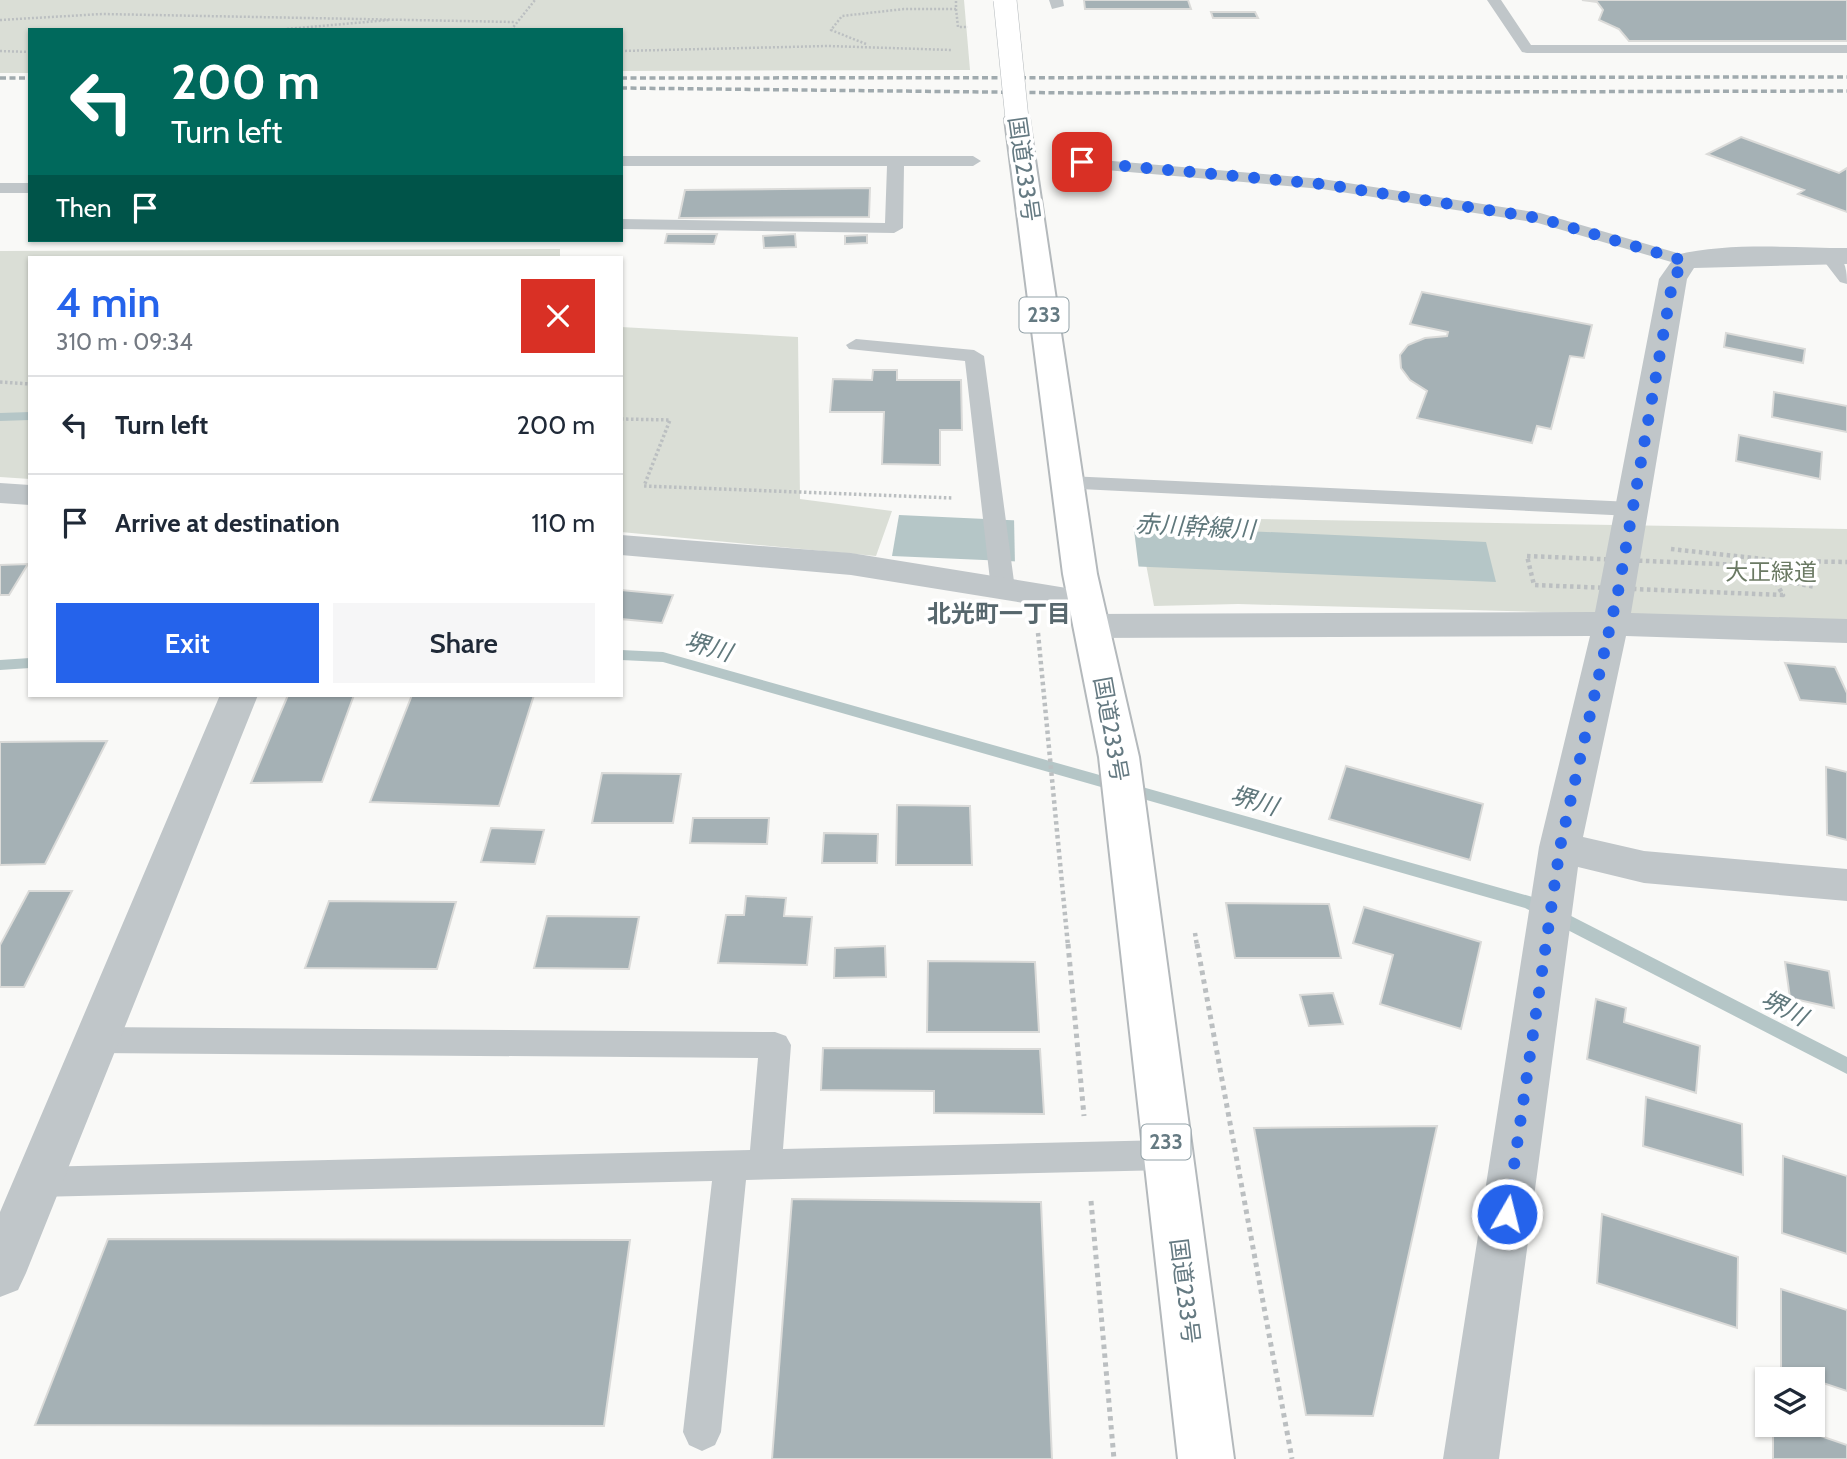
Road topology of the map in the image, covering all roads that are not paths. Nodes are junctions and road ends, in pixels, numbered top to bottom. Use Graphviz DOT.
graph roads {
  1 [pos="1005,0"];
  2 [pos="1494,0"];
  3 [pos="1847,49"];
  4 [pos="895,160"];
  5 [pos="973,161"];
  6 [pos="1066,162"];
  7 [pos="623,163"];
  8 [pos="0,188"];
  9 [pos="28,188"];
  10 [pos="623,224"];
  11 [pos="1685,261"];
  12 [pos="1841,263"];
  13 [pos="856,345"];
  14 [pos="0,493"];
  15 [pos="28,495"];
  16 [pos="1070,498"];
  17 [pos="1632,509"];
  18 [pos="623,545"];
  19 [pos="1012,585"];
  20 [pos="1085,600"];
  21 [pos="1611,624"];
  22 [pos="1847,631"];
  23 [pos="238,697"];
  24 [pos="1560,847"];
  25 [pos="1847,885"];
  26 [pos="96,1040"];
  27 [pos="1168,1155"];
  28 [pos="748,1165"];
  29 [pos="37,1182"];
  30 [pos="0,1273"];
  31 [pos="702,1432"];
  32 [pos="1206,1459"];
  33 [pos="1471,1459"];
  1 -- 16 [label="highway, 国道233号 / 233, bridge"];
  2 -- 3 [label="lane"];
  4 -- 5 [label="lane"];
  4 -- 7 [label="lane"];
  4 -- 10 [label="lane"];
  6 -- 11 [label="lane"];
  8 -- 9 [label="lane"];
  11 -- 12 [label="street"];
  11 -- 17 [label="street"];
  13 -- 19 [label="lane"];
  14 -- 15 [label="street"];
  16 -- 17 [label="lane"];
  16 -- 20 [label="highway, 国道233号 / 233"];
  17 -- 21 [label="street"];
  18 -- 19 [label="street"];
  19 -- 20 [label="street"];
  20 -- 21 [label="street"];
  20 -- 27 [label="highway, 国道233号 / 233"];
  21 -- 22 [label="street"];
  21 -- 24 [label="street"];
  23 -- 26 [label="street"];
  24 -- 25 [label="street"];
  24 -- 33 [label="street"];
  26 -- 28 [label="lane"];
  26 -- 29 [label="street"];
  27 -- 28 [label="lane"];
  27 -- 32 [label="highway, 国道233号 / 233"];
  28 -- 29 [label="lane"];
  28 -- 31 [label="lane"];
  29 -- 30 [label="street"];
}
